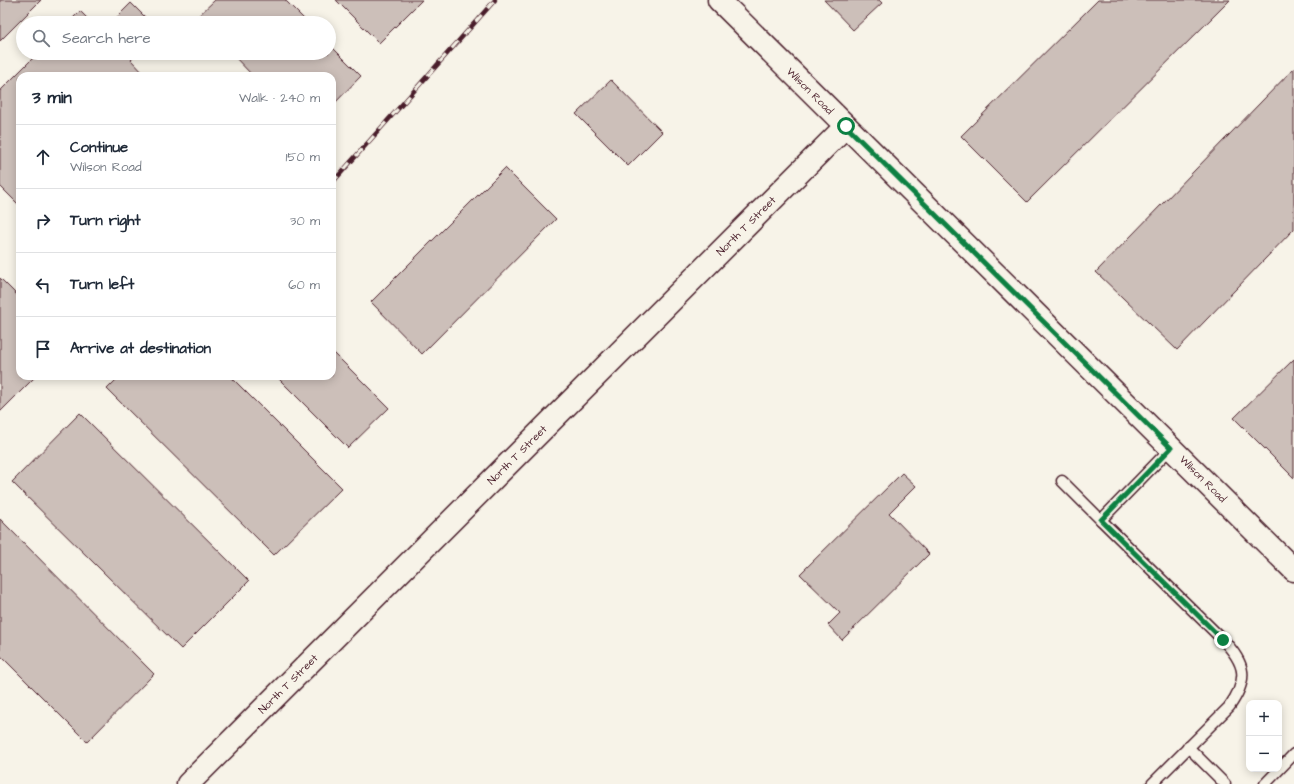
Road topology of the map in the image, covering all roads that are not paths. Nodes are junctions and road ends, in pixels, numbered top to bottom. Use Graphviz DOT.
graph roads {
  1 [pos="719,0"];
  2 [pos="846,126"];
  3 [pos="1171,448"];
  4 [pos="1062,481"];
  5 [pos="1101,520"];
  6 [pos="1294,570"];
  7 [pos="1188,747"];
  8 [pos="1294,754"];
  9 [pos="188,784"];
  10 [pos="1152,784"];
  11 [pos="1225,784"];
  12 [pos="1265,784"];
  1 -- 2 [label="street, Wilson Road"];
  2 -- 3 [label="street, Wilson Road"];
  2 -- 9 [label="street, North T Street"];
  3 -- 5 [label="lane"];
  3 -- 6 [label="street, Wilson Road"];
  4 -- 5 [label="lane"];
  5 -- 7 [label="lane"];
  7 -- 10 [label="lane"];
  7 -- 11 [label="lane"];
  8 -- 12 [label="lane"];
}
